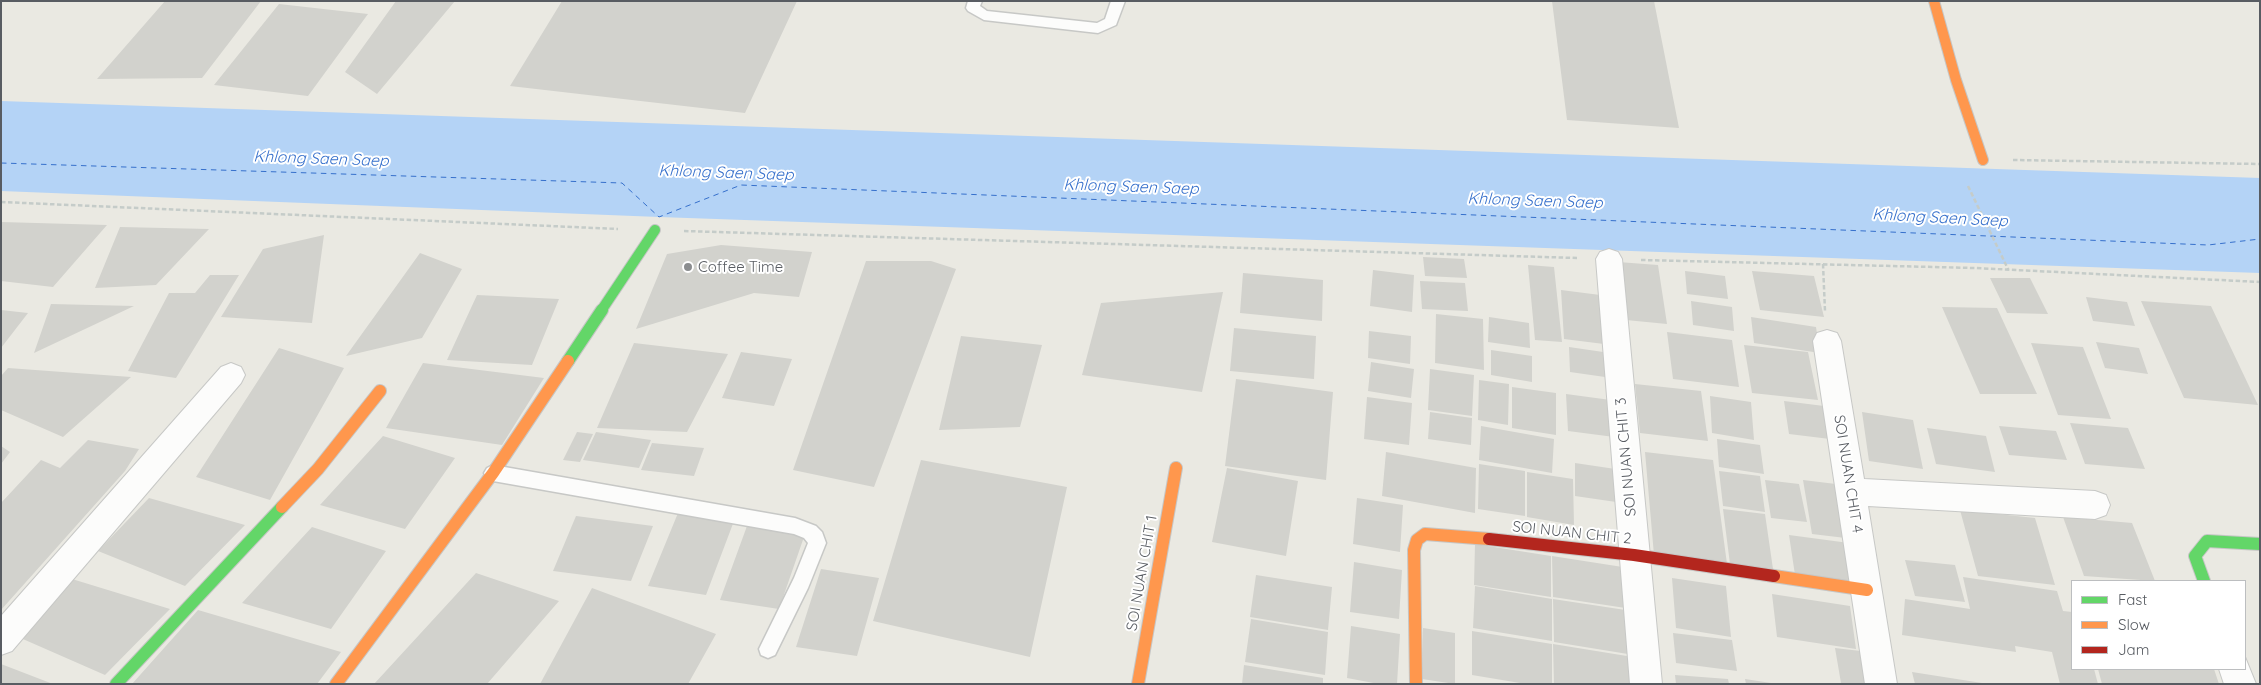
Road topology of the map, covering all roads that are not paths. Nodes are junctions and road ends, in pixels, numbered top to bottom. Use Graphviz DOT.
graph roads {
  1 [pos="975,1"];
  2 [pos="1118,1"];
  3 [pos="1934,1"];
  4 [pos="1983,160"];
  5 [pos="655,230"];
  6 [pos="1609,259"];
  7 [pos="1826,341"];
  8 [pos="231,375"];
  9 [pos="380,391"];
  10 [pos="1176,468"];
  11 [pos="493,473"];
  12 [pos="1851,492"];
  13 [pos="2095,505"];
  14 [pos="2260,544"];
  15 [pos="1634,555"];
  16 [pos="2204,580"];
  17 [pos="1867,590"];
  18 [pos="1,640"];
  19 [pos="768,649"];
  20 [pos="2235,670"];
  21 [pos="116,684"];
  22 [pos="336,684"];
  23 [pos="1138,684"];
  24 [pos="1416,684"];
  25 [pos="1646,684"];
  26 [pos="1882,684"];
  27 [pos="2240,684"];
  1 -- 2 [label="lane"];
  3 -- 4 [label="street"];
  5 -- 11 [label="street"];
  6 -- 15 [label="street, SOI NUAN CHIT 3"];
  7 -- 12 [label="street, SOI NUAN CHIT 4"];
  8 -- 18 [label="street"];
  9 -- 21 [label="street"];
  10 -- 23 [label="street, SOI NUAN CHIT 1"];
  11 -- 19 [label="lane"];
  11 -- 22 [label="street"];
  12 -- 13 [label="street"];
  12 -- 17 [label="street, SOI NUAN CHIT 4"];
  14 -- 16 [label="street"];
  15 -- 17 [label="street, SOI NUAN CHIT 2"];
  15 -- 24 [label="street, SOI NUAN CHIT 2"];
  15 -- 25 [label="street, SOI NUAN CHIT 3"];
  17 -- 26 [label="street, SOI NUAN CHIT 4"];
  20 -- 27 [label="street"];
}
